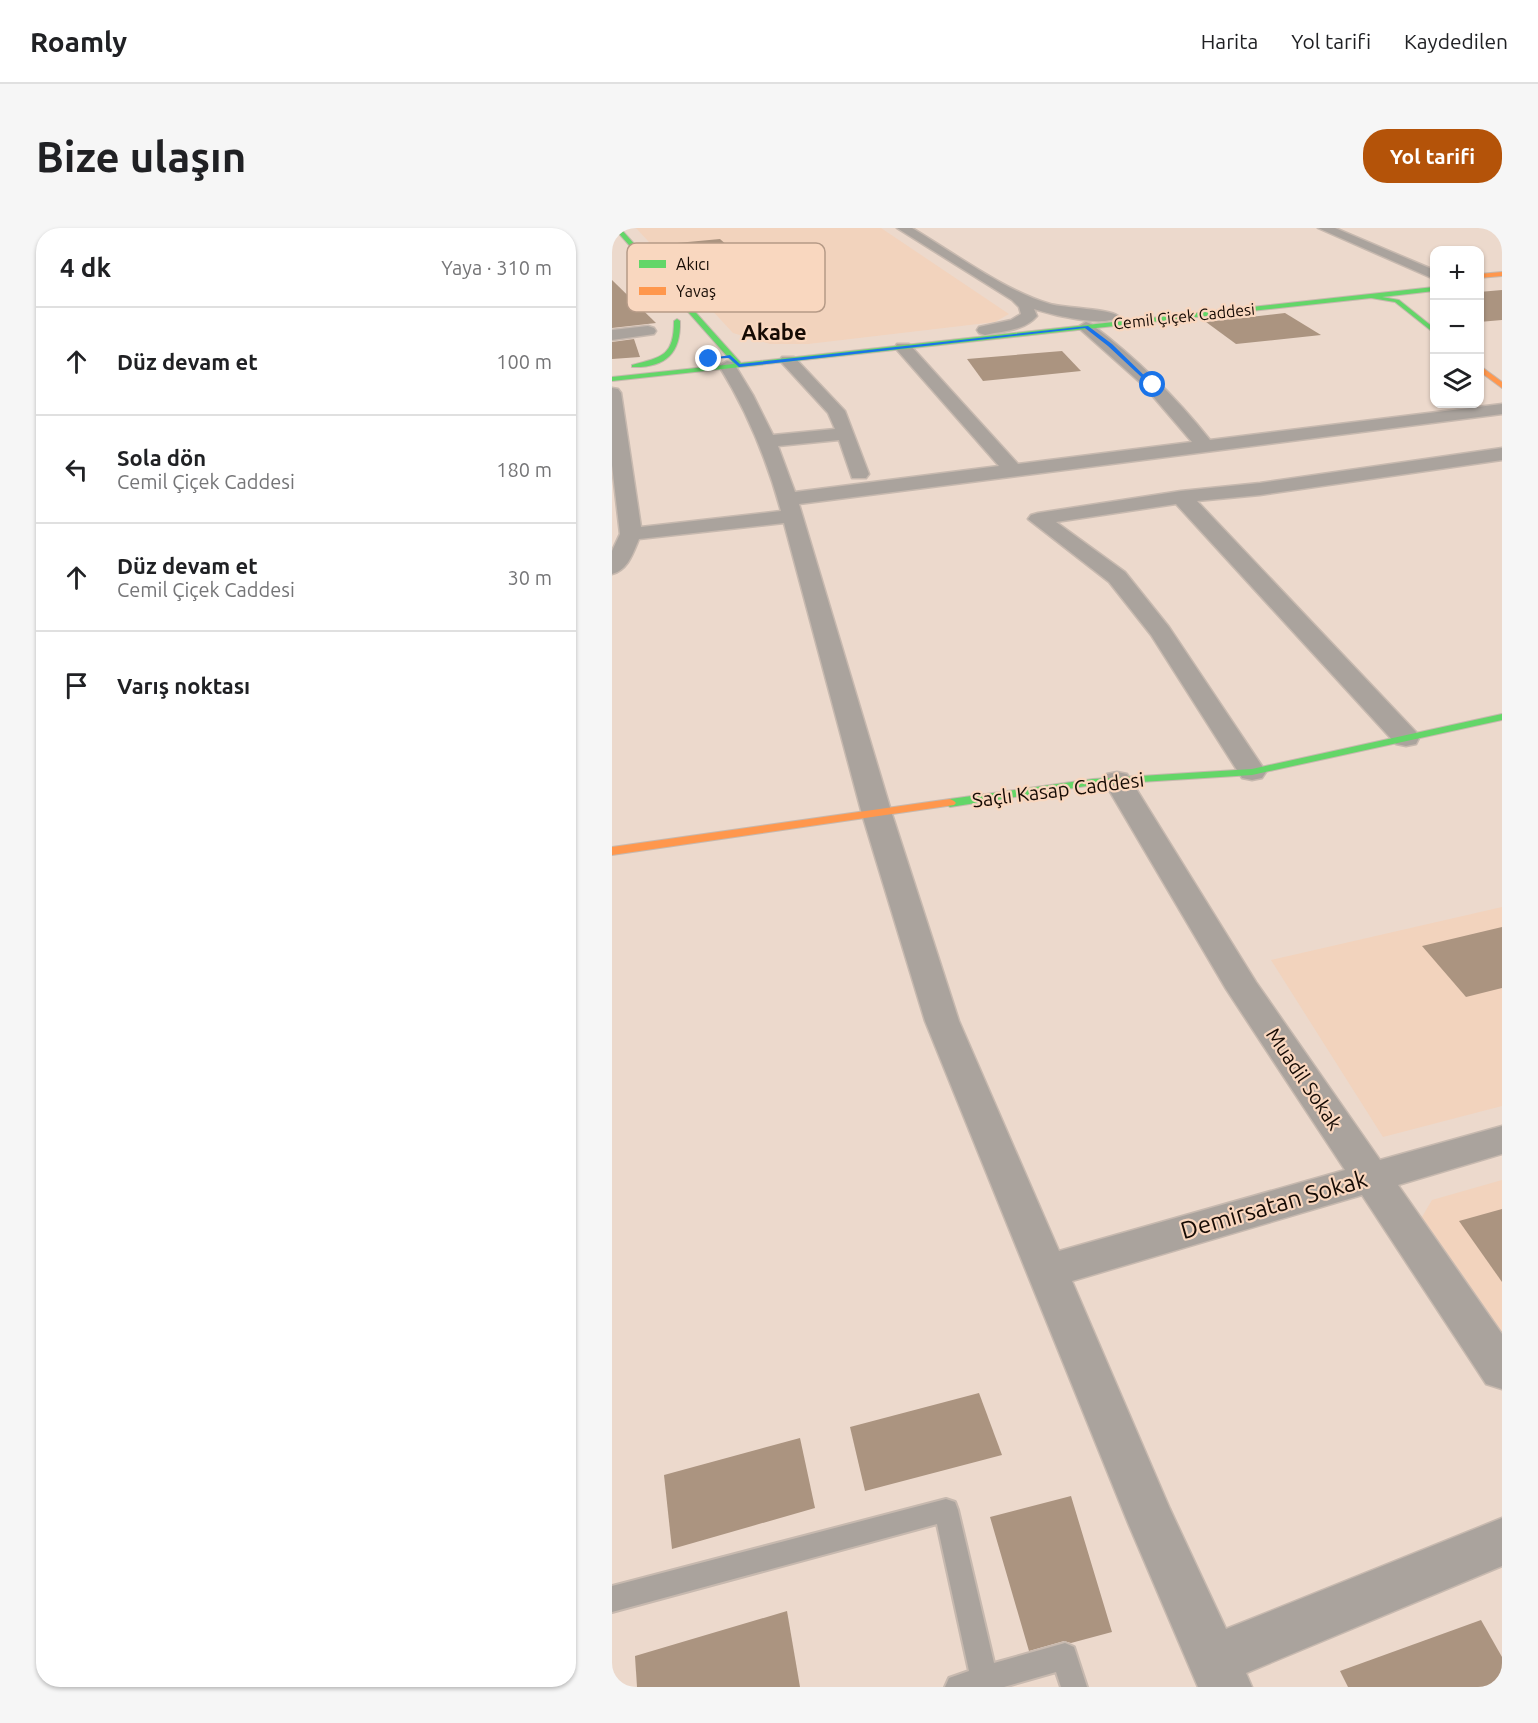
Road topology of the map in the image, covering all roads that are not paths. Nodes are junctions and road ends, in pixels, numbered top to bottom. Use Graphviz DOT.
graph roads {
  1 [pos="617,228"];
  2 [pos="903,228"];
  3 [pos="1324,228"];
  4 [pos="630,243"];
  5 [pos="1430,273"];
  6 [pos="1502,274"];
  7 [pos="1484,276"];
  8 [pos="1502,281"];
  9 [pos="1484,283"];
  10 [pos="1428,293"];
  11 [pos="1363,296"];
  12 [pos="1017,297"];
  13 [pos="1397,301"];
  14 [pos="691,312"];
  15 [pos="1110,316"];
  16 [pos="1086,327"];
  17 [pos="1430,328"];
  18 [pos="985,330"];
  19 [pos="648,331"];
  20 [pos="612,335"];
  21 [pos="690,336"];
  22 [pos="903,347"];
  23 [pos="808,348"];
  24 [pos="784,354"];
  25 [pos="722,358"];
  26 [pos="1484,362"];
  27 [pos="1484,363"];
  28 [pos="630,368"];
  29 [pos="1502,368"];
  30 [pos="612,370"];
  31 [pos="612,379"];
  32 [pos="1502,386"];
  33 [pos="612,393"];
  34 [pos="1502,409"];
  35 [pos="846,434"];
  36 [pos="768,441"];
  37 [pos="1205,446"];
  38 [pos="1502,454"];
  39 [pos="1013,470"];
  40 [pos="859,474"];
  41 [pos="1181,497"];
  42 [pos="790,507"];
  43 [pos="631,534"];
  44 [pos="612,567"];
  45 [pos="1500,719"];
  46 [pos="1406,738"];
  47 [pos="1252,772"];
  48 [pos="1117,780"];
  49 [pos="877,814"];
  50 [pos="612,851"];
  51 [pos="1502,1140"];
  52 [pos="1371,1177"];
  53 [pos="1046,1272"];
  54 [pos="1502,1370"];
  55 [pos="1502,1542"];
  56 [pos="612,1599"];
  57 [pos="1219,1673"];
  58 [pos="984,1680"];
  59 [pos="958,1687"];
  60 [pos="1074,1687"];
  1 -- 4 [label="street"];
  2 -- 12 [label="street"];
  3 -- 5 [label="street"];
  6 -- 7 [label="street"];
  8 -- 9 [label="street"];
  10 -- 11 [label="street, Cemil Çiçek Caddesi"];
  10 -- 13 [label="street"];
  10 -- 15 [label="street, Cemil Çiçek Caddesi"];
  11 -- 13 [label="street"];
  11 -- 16 [label="street, Cemil Çiçek Caddesi"];
  12 -- 15 [label="street"];
  12 -- 18 [label="street"];
  13 -- 17 [label="street"];
  14 -- 25 [label="street"];
  15 -- 18 [label="street, Cemil Çiçek Caddesi"];
  16 -- 22 [label="street, Cemil Çiçek Caddesi"];
  16 -- 37 [label="street"];
  18 -- 23 [label="street, Cemil Çiçek Caddesi"];
  19 -- 20 [label="street"];
  21 -- 28 [label="street"];
  22 -- 24 [label="street, Cemil Çiçek Caddesi"];
  22 -- 39 [label="street"];
  23 -- 24 [label="street"];
  23 -- 25 [label="street, Cemil Çiçek Caddesi"];
  24 -- 25 [label="street, Cemil Çiçek Caddesi"];
  24 -- 35 [label="street"];
  25 -- 28 [label="street, Cemil Çiçek Caddesi"];
  25 -- 31 [label="street, Cemil Çiçek Caddesi"];
  25 -- 36 [label="street"];
  26 -- 29 [label="street"];
  27 -- 32 [label="street"];
  28 -- 30 [label="street, Cemil Çiçek Caddesi"];
  33 -- 43 [label="street"];
  34 -- 37 [label="street"];
  35 -- 36 [label="street"];
  35 -- 40 [label="street"];
  36 -- 42 [label="street"];
  37 -- 39 [label="street"];
  38 -- 41 [label="street"];
  39 -- 42 [label="street"];
  41 -- 46 [label="street"];
  41 -- 47 [label="street"];
  42 -- 43 [label="street"];
  42 -- 49 [label="street"];
  43 -- 44 [label="street"];
  45 -- 46 [label="street, Saçlı Kasap Caddesi"];
  46 -- 47 [label="street, Saçlı Kasap Caddesi"];
  47 -- 48 [label="street, Saçlı Kasap Caddesi"];
  48 -- 49 [label="street, Saçlı Kasap Caddesi"];
  48 -- 52 [label="street, Muadil Sokak"];
  49 -- 50 [label="street, Saçlı Kasap Caddesi"];
  49 -- 53 [label="street"];
  51 -- 52 [label="street, Demirsatan Sokak"];
  52 -- 53 [label="street, Demirsatan Sokak"];
  52 -- 54 [label="street, Muadil Sokak"];
  53 -- 57 [label="street"];
  55 -- 57 [label="street"];
  56 -- 58 [label="lane"];
  58 -- 59 [label="lane"];
  58 -- 60 [label="lane"];
}
